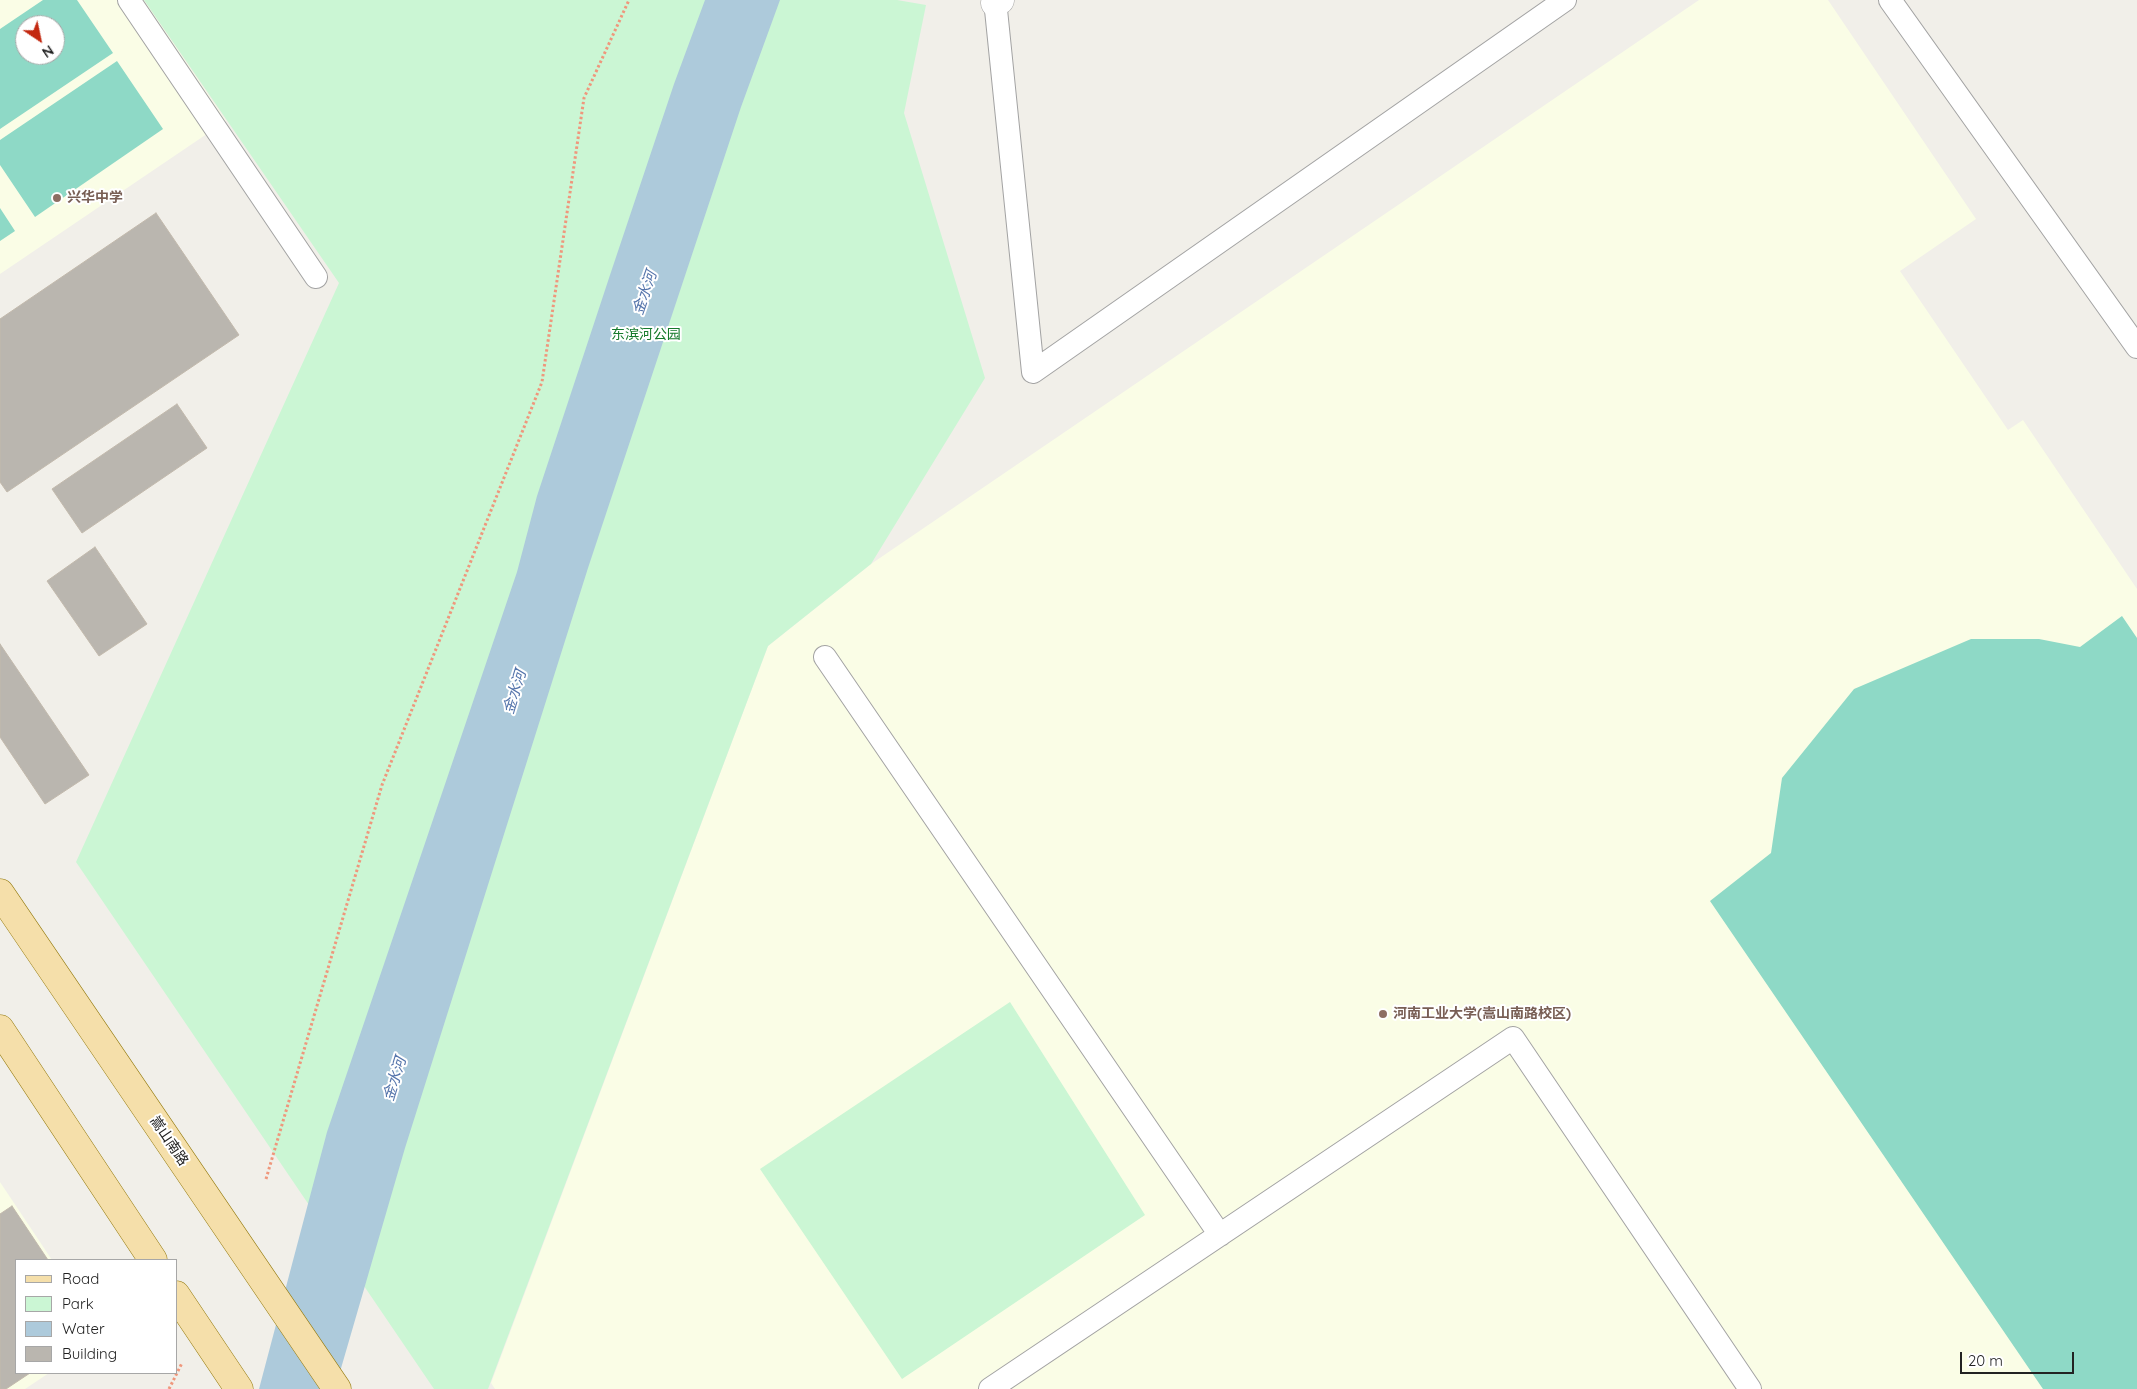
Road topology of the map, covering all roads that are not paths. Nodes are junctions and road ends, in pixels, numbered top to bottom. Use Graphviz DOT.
graph roads {
  1 [pos="129,0"];
  2 [pos="1565,0"];
  3 [pos="1890,0"];
  4 [pos="997,1"];
  5 [pos="316,277"];
  6 [pos="2137,347"];
  7 [pos="825,657"];
  8 [pos="0,893"];
  9 [pos="0,1029"];
  10 [pos="1220,1235"];
  11 [pos="152,1259"];
  12 [pos="178,1298"];
  13 [pos="239,1389"];
  14 [pos="338,1389"];
  15 [pos="990,1389"];
  16 [pos="1750,1389"];
  1 -- 5 [label="lane"];
  2 -- 4 [label="lane"];
  3 -- 6 [label="lane"];
  7 -- 10 [label="lane"];
  8 -- 14 [label="main road, 嵩山南路"];
  9 -- 11 [label="main road"];
  10 -- 15 [label="lane"];
  10 -- 16 [label="lane"];
  12 -- 13 [label="main road"];
}
